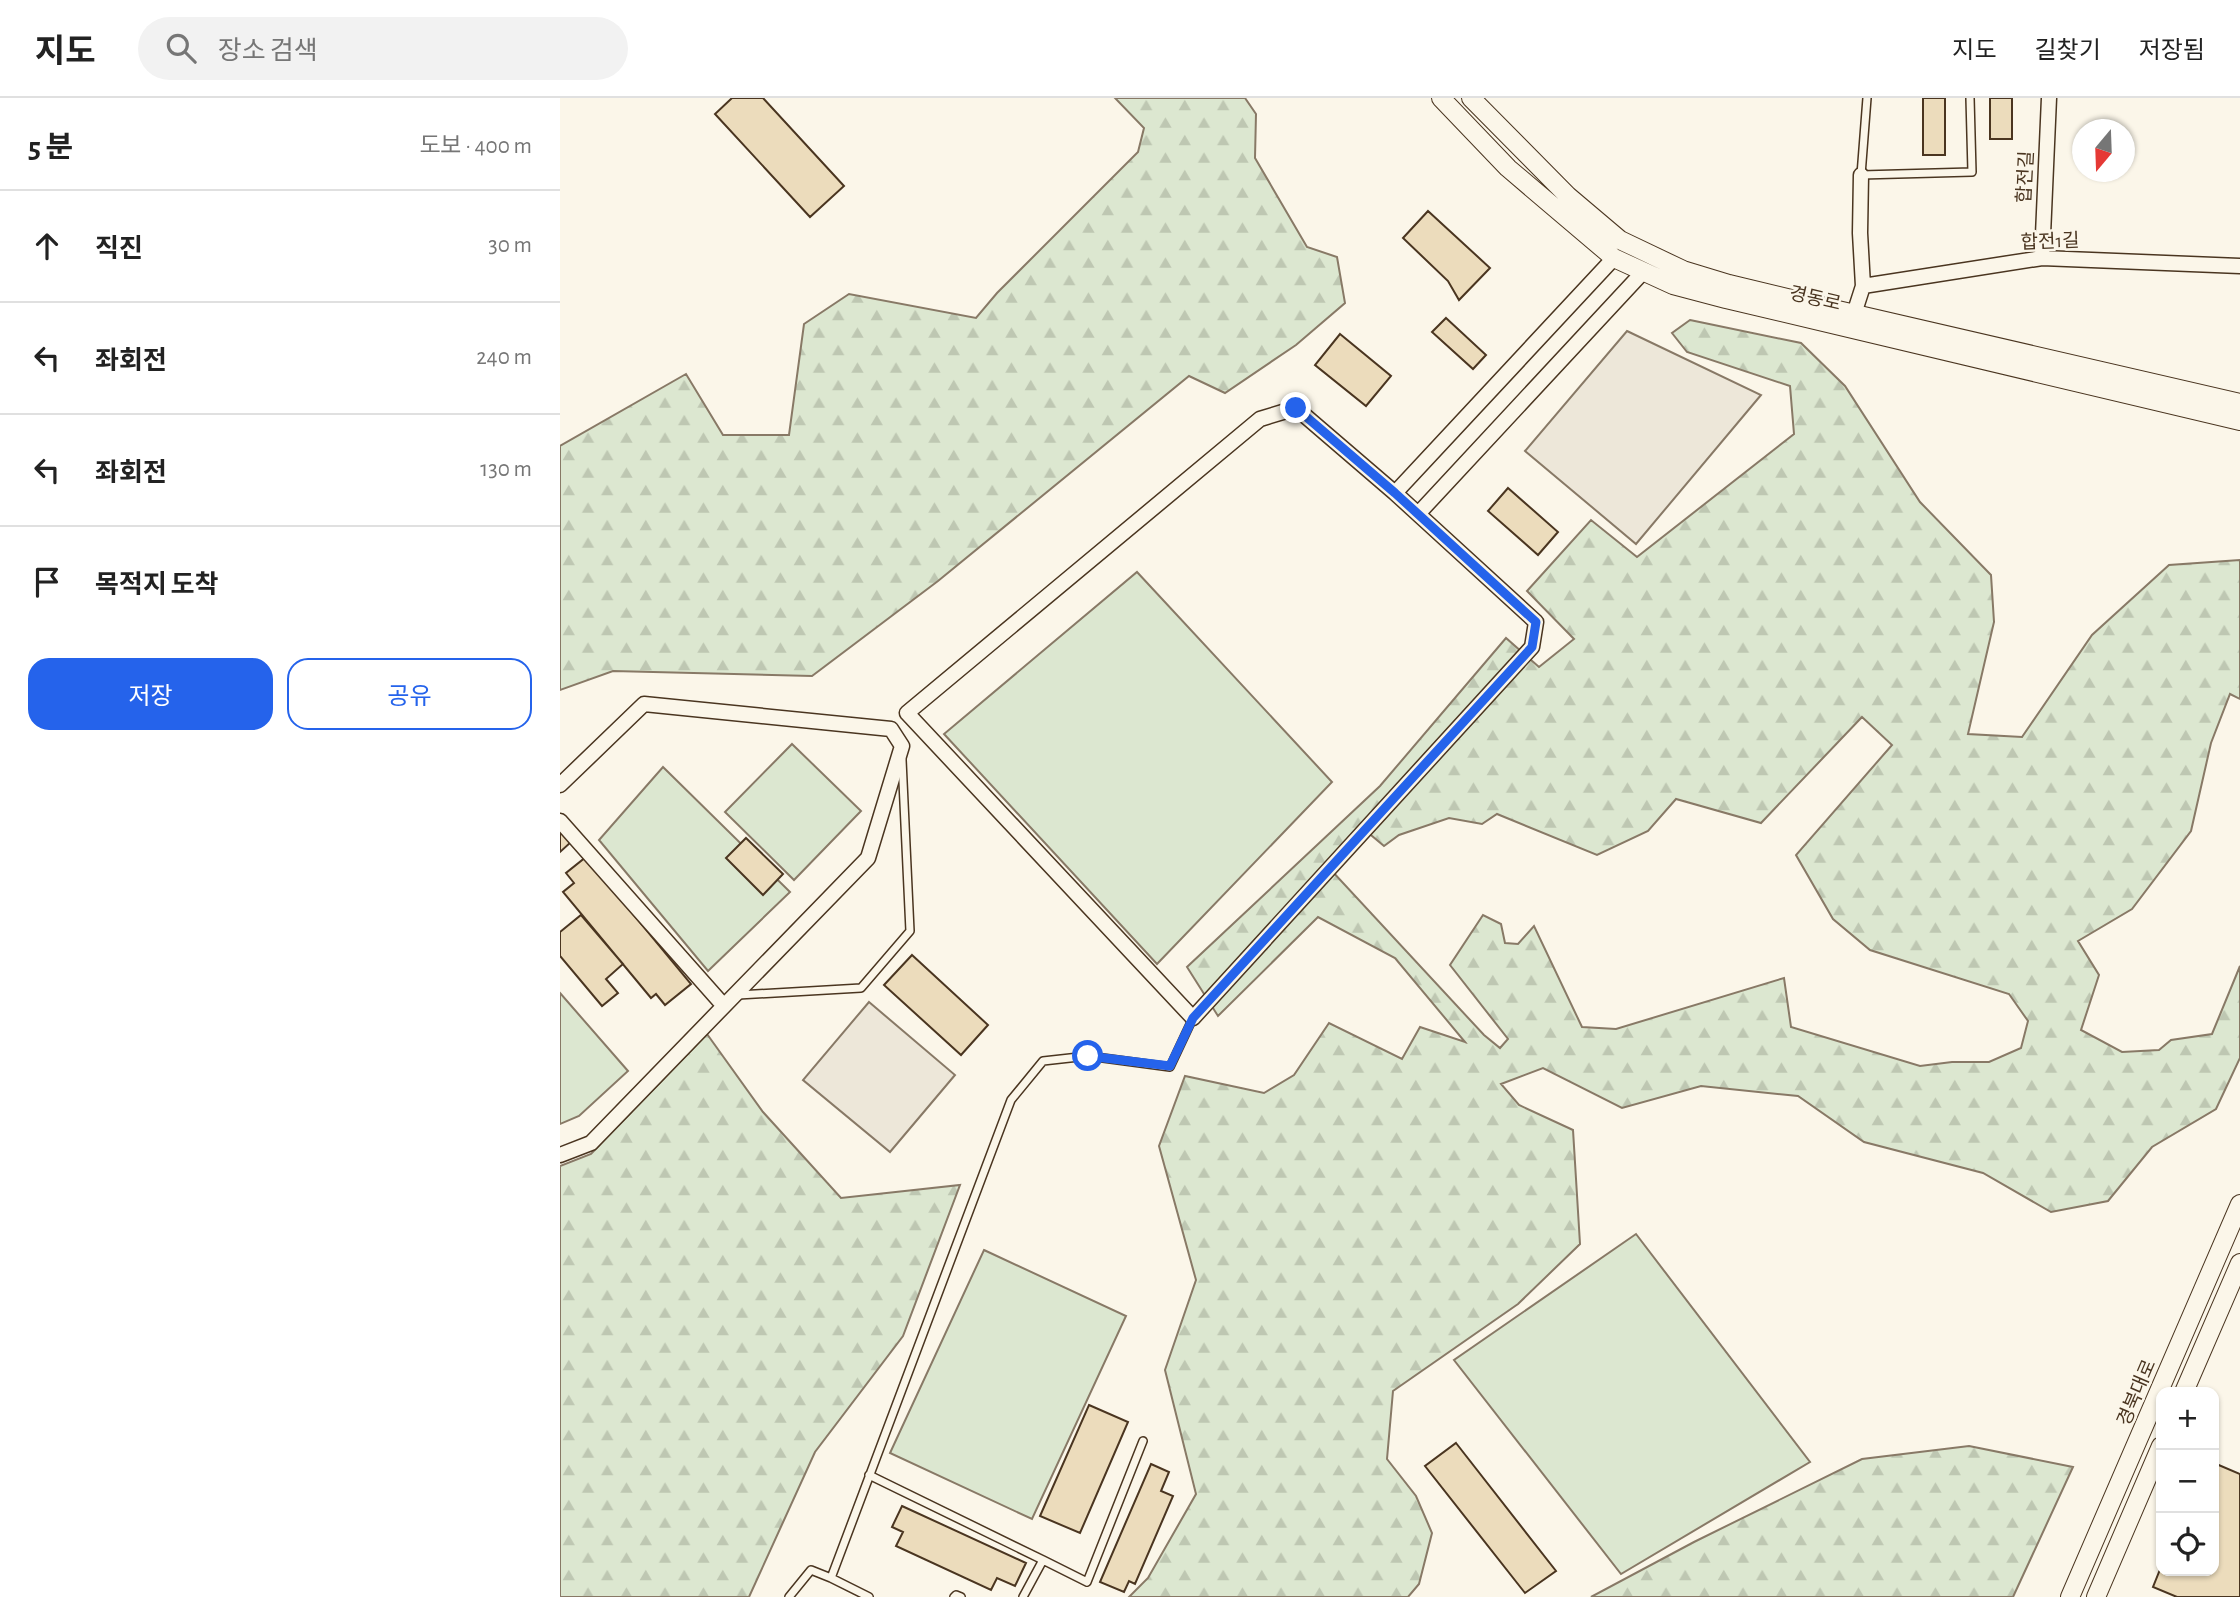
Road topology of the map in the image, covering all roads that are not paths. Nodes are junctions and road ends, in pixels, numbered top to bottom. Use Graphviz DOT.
graph roads {
  1 [pos="1440,98"];
  2 [pos="1471,98"];
  3 [pos="1867,98"];
  4 [pos="1970,98"];
  5 [pos="2049,98"];
  6 [pos="1861,175"];
  7 [pos="1614,258"];
  8 [pos="2042,258"];
  9 [pos="2240,266"];
  10 [pos="1644,271"];
  11 [pos="1863,286"];
  12 [pos="1854,314"];
  13 [pos="2240,403"];
  14 [pos="2240,421"];
  15 [pos="1395,493"];
  16 [pos="1418,514"];
  17 [pos="907,713"];
  18 [pos="891,729"];
  19 [pos="902,746"];
  20 [pos="560,785"];
  21 [pos="560,821"];
  22 [pos="729,1001"];
  23 [pos="1193,1018"];
  24 [pos="560,1155"];
  25 [pos="2240,1204"];
  26 [pos="2240,1263"];
  27 [pos="2187,1387"];
  28 [pos="1143,1441"];
  29 [pos="2159,1450"];
  30 [pos="869,1475"];
  31 [pos="1042,1560"];
  32 [pos="831,1578"];
  33 [pos="789,1597"];
  34 [pos="869,1597"];
  35 [pos="954,1597"];
  36 [pos="961,1597"];
  37 [pos="1023,1597"];
  38 [pos="2070,1597"];
  39 [pos="2096,1597"];
  1 -- 7 [label="street, 경동로"];
  2 -- 12 [label="street, 경동로"];
  3 -- 6 [label="lane"];
  4 -- 6 [label="lane"];
  5 -- 8 [label="street, 합전길"];
  6 -- 11 [label="street"];
  7 -- 10 [label="street, 경동로"];
  7 -- 15 [label="street"];
  8 -- 9 [label="street, 합전1길"];
  8 -- 11 [label="street, 합전1길"];
  10 -- 14 [label="street, 경동로"];
  10 -- 16 [label="street"];
  11 -- 12 [label="street"];
  12 -- 13 [label="street, 경동로"];
  15 -- 16 [label="street"];
  15 -- 17 [label="street"];
  16 -- 23 [label="street"];
  17 -- 18 [label="street"];
  17 -- 23 [label="street"];
  18 -- 19 [label="street"];
  18 -- 20 [label="street"];
  19 -- 22 [label="street"];
  19 -- 22 [label="lane"];
  21 -- 22 [label="street"];
  22 -- 24 [label="street"];
  23 -- 30 [label="lane"];
  25 -- 38 [label="street, 경북대로"];
  26 -- 27 [label="street"];
  28 -- 31 [label="lane"];
  29 -- 39 [label="street"];
  30 -- 31 [label="lane"];
  30 -- 32 [label="lane"];
  31 -- 37 [label="lane"];
  32 -- 33 [label="lane"];
  32 -- 34 [label="lane"];
  35 -- 36 [label="lane"];
}
